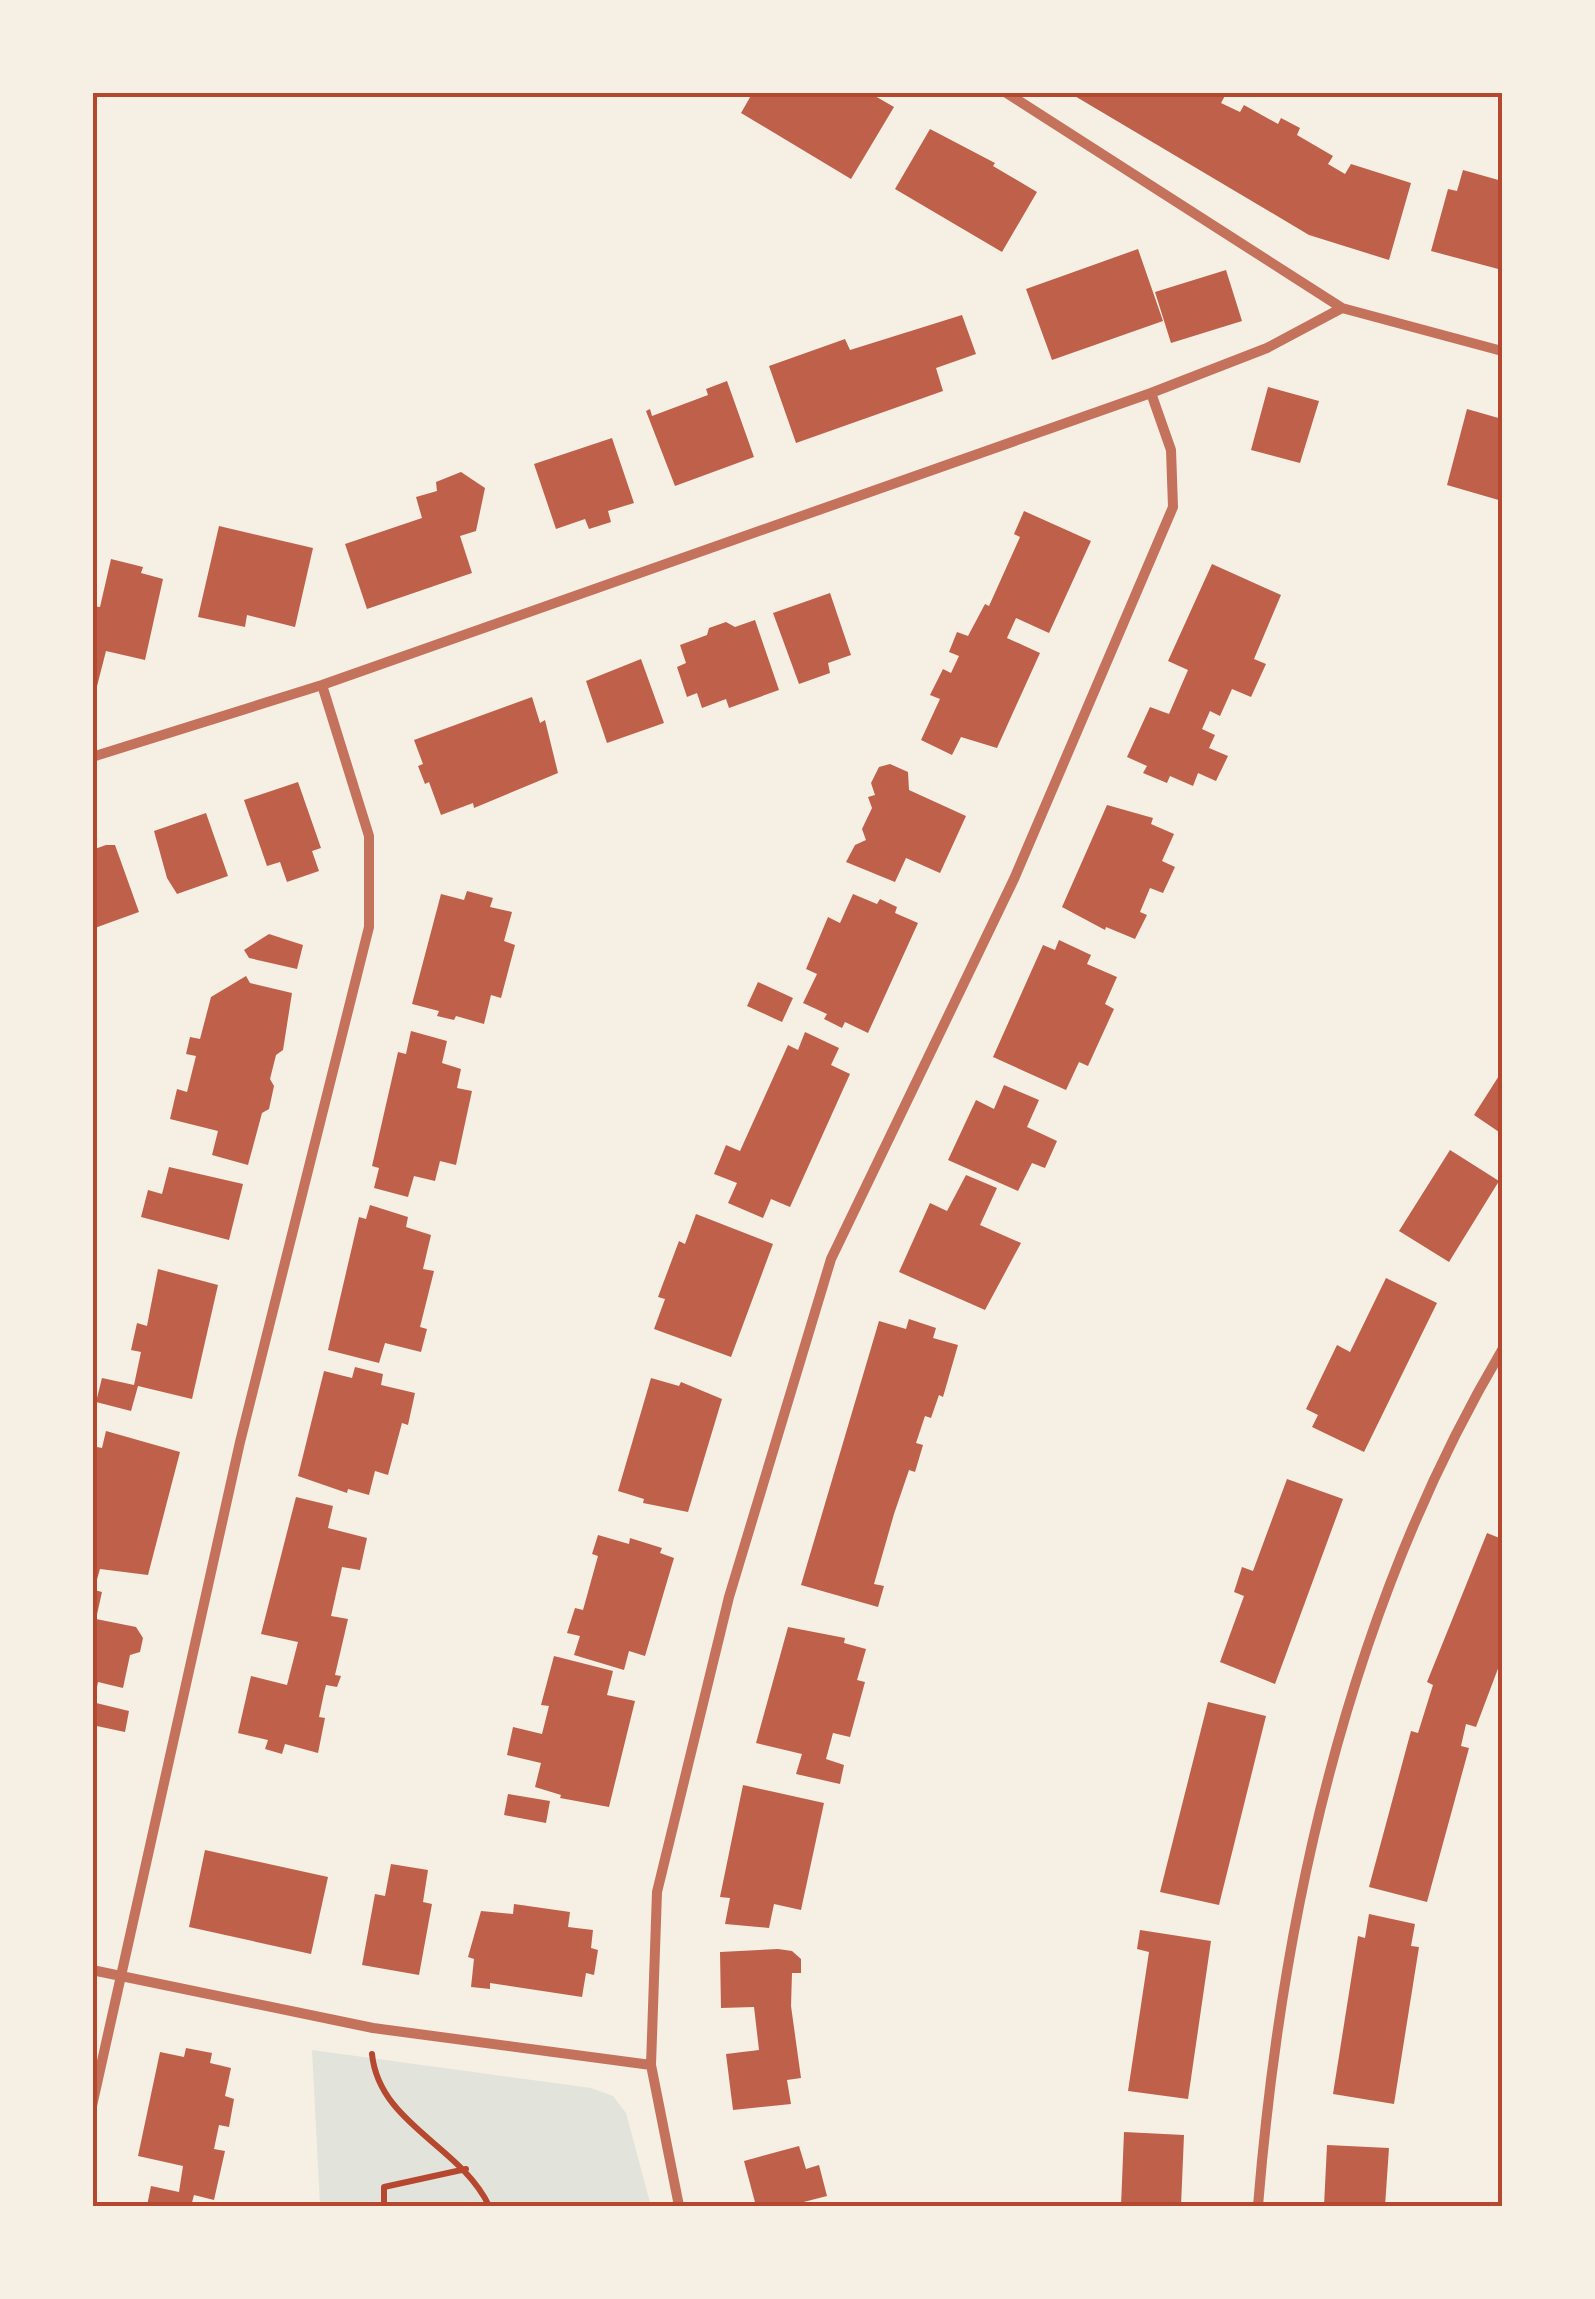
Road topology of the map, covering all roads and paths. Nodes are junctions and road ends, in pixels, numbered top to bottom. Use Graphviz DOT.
graph roads {
  1 [pos="1005,92"];
  2 [pos="1342,308"];
  3 [pos="1502,350"];
  4 [pos="1152,393"];
  5 [pos="322,685"];
  6 [pos="92,757"];
  7 [pos="1502,1350"];
  8 [pos="92,1970"];
  9 [pos="121,1978"];
  10 [pos="373,2028"];
  11 [pos="651,2066"];
  12 [pos="92,2106"];
  13 [pos="467,2169"];
  14 [pos="384,2206"];
  15 [pos="490,2206"];
  16 [pos="680,2206"];
  17 [pos="1258,2206"];
  1 -- 2 [label="street"];
  2 -- 3 [label="street"];
  2 -- 4 [label="street"];
  4 -- 5 [label="street"];
  4 -- 11 [label="street"];
  5 -- 6 [label="street"];
  5 -- 9 [label="street"];
  7 -- 17 [label="street"];
  8 -- 9 [label="street"];
  9 -- 10 [label="street"];
  9 -- 12 [label="street"];
  10 -- 11 [label="street"];
  10 -- 13 [label="path"];
  11 -- 16 [label="street"];
  13 -- 14 [label="path"];
  13 -- 15 [label="path"];
}
